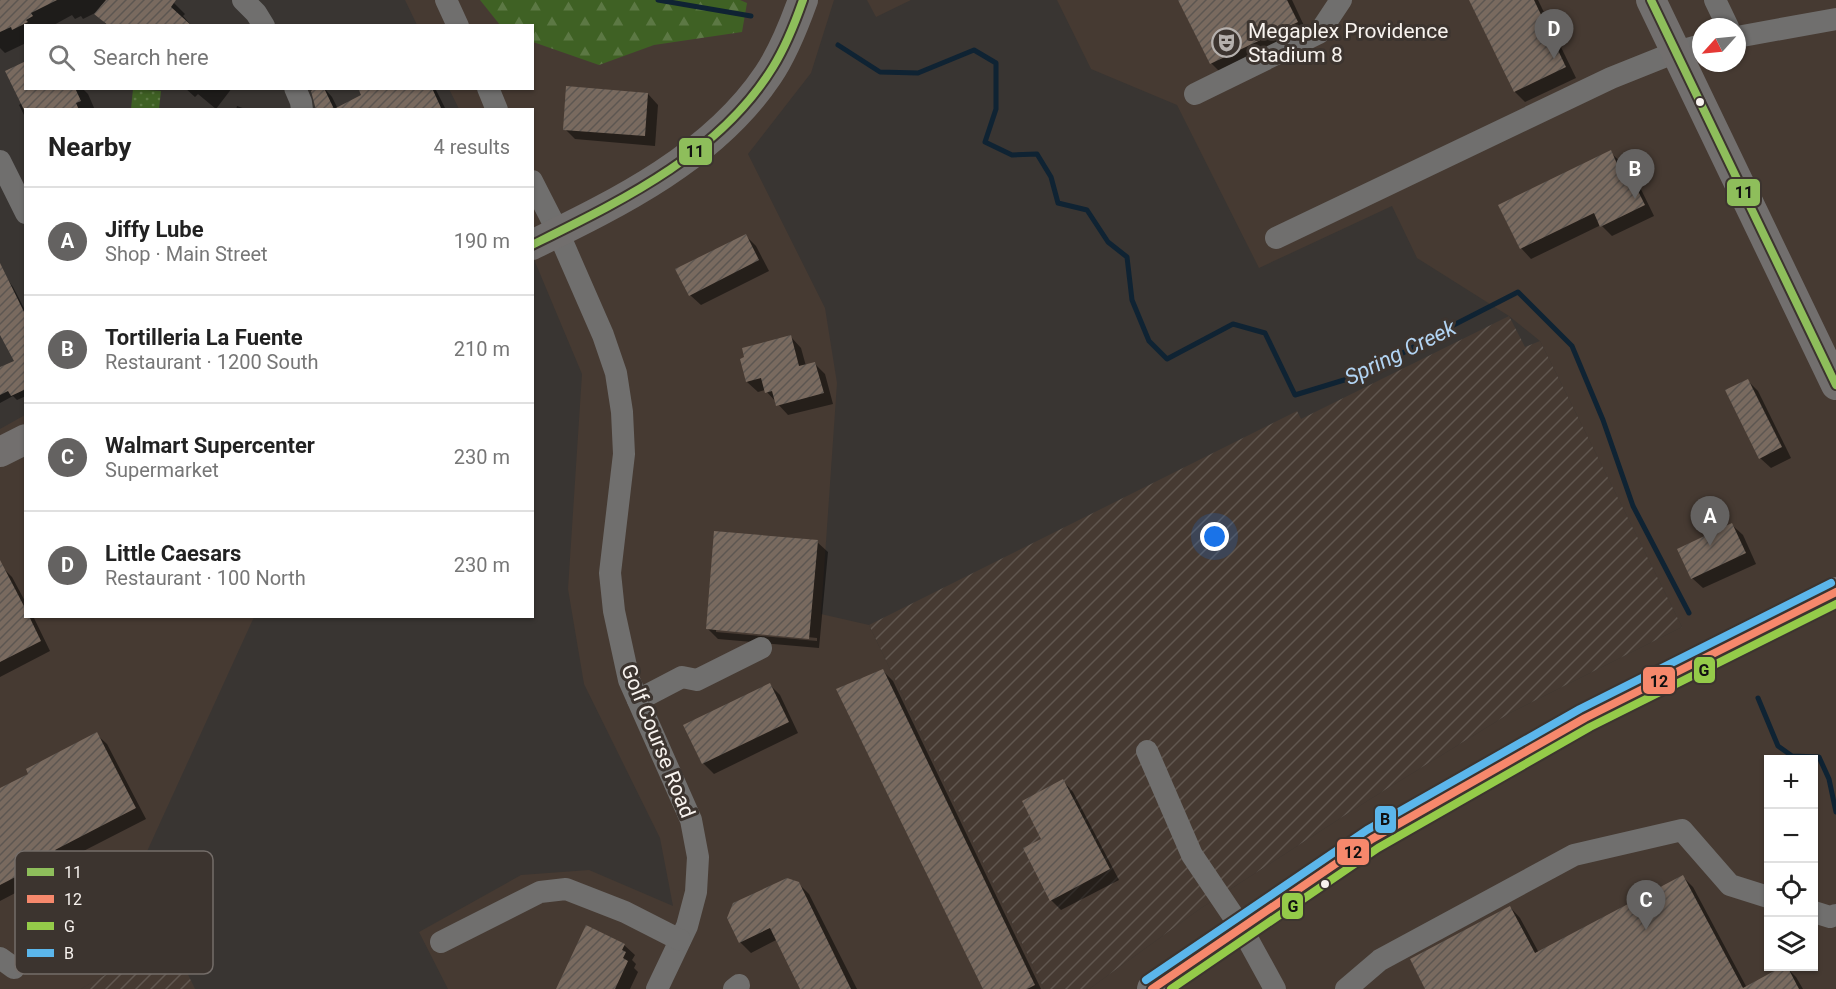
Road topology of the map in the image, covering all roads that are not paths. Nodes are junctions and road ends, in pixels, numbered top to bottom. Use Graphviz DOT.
graph roads {
  1 [pos="243,0"];
  2 [pos="446,0"];
  3 [pos="803,0"];
  4 [pos="1341,0"];
  5 [pos="1651,0"];
  6 [pos="1715,0"];
  7 [pos="1724,18"];
  8 [pos="1836,19"];
  9 [pos="263,24"];
  10 [pos="457,24"];
  11 [pos="1746,35"];
  12 [pos="1688,48"];
  13 [pos="296,90"];
  14 [pos="489,90"];
  15 [pos="1195,94"];
  16 [pos="302,108"];
  17 [pos="496,108"];
  18 [pos="0,161"];
  19 [pos="534,190"];
  20 [pos="24,209"];
  21 [pos="1276,238"];
  22 [pos="545,239"];
  23 [pos="1829,353"];
  24 [pos="1836,385"];
  25 [pos="24,441"];
  26 [pos="0,452"];
  27 [pos="1836,592"];
  28 [pos="761,648"];
  29 [pos="638,699"];
  30 [pos="1147,751"];
  31 [pos="1764,896"];
  32 [pos="1242,929"];
  33 [pos="680,940"];
  34 [pos="441,942"];
  35 [pos="657,989"];
  36 [pos="1152,989"];
  37 [pos="1275,989"];
  38 [pos="1346,989"];
  1 -- 9 [label="street"];
  2 -- 10 [label="street"];
  3 -- 22 [label="main road"];
  4 -- 15 [label="street"];
  5 -- 12 [label="main road"];
  6 -- 7 [label="street"];
  8 -- 11 [label="street"];
  12 -- 21 [label="street"];
  12 -- 23 [label="main road"];
  13 -- 16 [label="street"];
  14 -- 17 [label="street"];
  18 -- 20 [label="street"];
  19 -- 22 [label="street, Golf Course Road"];
  22 -- 29 [label="street, Golf Course Road"];
  23 -- 24 [label="main road"];
  25 -- 26 [label="main road"];
  27 -- 32 [label="main road"];
  28 -- 29 [label="street"];
  29 -- 33 [label="street, Golf Course Road"];
  30 -- 32 [label="street"];
  31 -- 38 [label="street"];
  32 -- 36 [label="main road"];
  32 -- 37 [label="street"];
  33 -- 34 [label="street"];
  33 -- 35 [label="street, Golf Course Road"];
}
